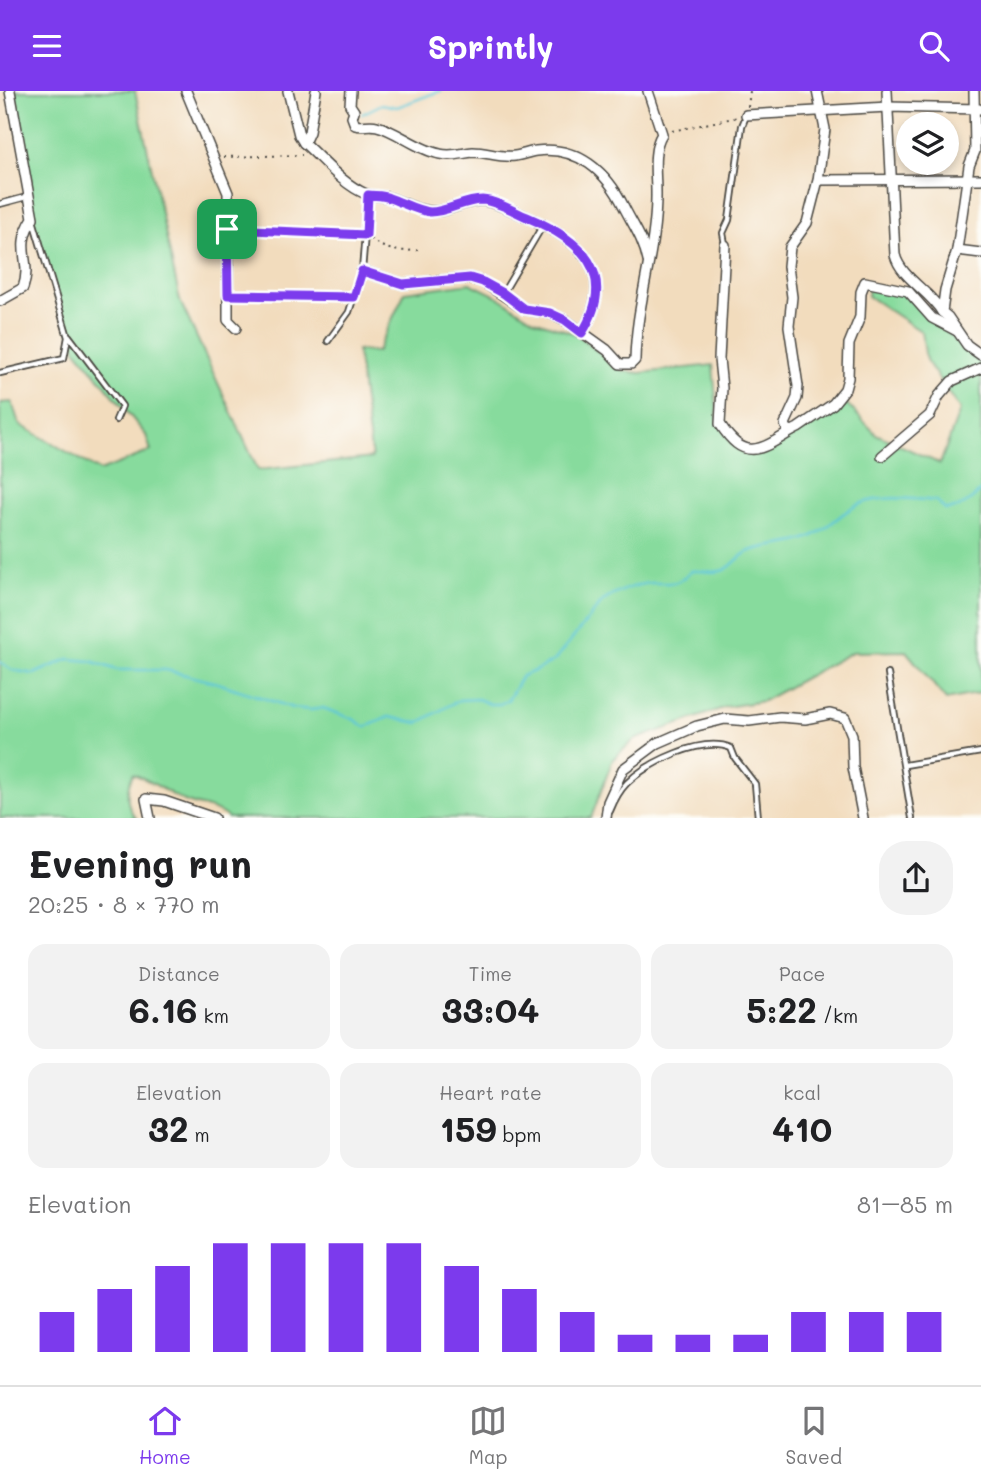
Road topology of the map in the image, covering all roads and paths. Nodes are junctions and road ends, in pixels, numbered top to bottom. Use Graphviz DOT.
graph roads {
  1 [pos="10,91"];
  2 [pos="186,91"];
  3 [pos="288,91"];
  4 [pos="316,91"];
  5 [pos="351,91"];
  6 [pos="648,91"];
  7 [pos="750,91"];
  8 [pos="817,91"];
  9 [pos="887,91"];
  10 [pos="974,91"];
  11 [pos="888,107"];
  12 [pos="978,109"];
  13 [pos="822,110"];
  14 [pos="746,115"];
  15 [pos="662,134"];
  16 [pos="304,143"];
  17 [pos="317,154"];
  18 [pos="215,157"];
  19 [pos="967,179"];
  20 [pos="981,179"];
  21 [pos="818,180"];
  22 [pos="892,180"];
  23 [pos="368,195"];
  24 [pos="30,196"];
  25 [pos="0,204"];
  26 [pos="33,218"];
  27 [pos="543,224"];
  28 [pos="227,229"];
  29 [pos="366,235"];
  30 [pos="725,245"];
  31 [pos="418,250"];
  32 [pos="957,250"];
  33 [pos="981,253"];
  34 [pos="649,266"];
  35 [pos="362,271"];
  36 [pos="503,293"];
  37 [pos="228,295"];
  38 [pos="354,297"];
  39 [pos="0,301"];
  40 [pos="942,312"];
  41 [pos="236,328"];
  42 [pos="957,331"];
  43 [pos="67,333"];
  44 [pos="582,333"];
  45 [pos="328,341"];
  46 [pos="981,355"];
  47 [pos="981,368"];
  48 [pos="0,373"];
  49 [pos="116,420"];
  50 [pos="792,431"];
  51 [pos="883,456"];
  52 [pos="888,674"];
  53 [pos="981,752"];
  54 [pos="905,765"];
  55 [pos="150,818"];
  56 [pos="214,818"];
  57 [pos="606,818"];
  58 [pos="758,818"];
  59 [pos="863,818"];
  60 [pos="912,818"];
  1 -- 24 [label="street"];
  2 -- 18 [label="street"];
  3 -- 16 [label="street"];
  4 -- 16 [label="street"];
  5 -- 34 [label="street"];
  6 -- 15 [label="street"];
  7 -- 14 [label="path"];
  8 -- 13 [label="street"];
  9 -- 11 [label="street"];
  10 -- 12 [label="street"];
  11 -- 12 [label="street"];
  11 -- 13 [label="street"];
  11 -- 22 [label="street"];
  12 -- 19 [label="street"];
  13 -- 14 [label="street"];
  13 -- 21 [label="street"];
  14 -- 15 [label="path"];
  14 -- 30 [label="lane"];
  15 -- 34 [label="street"];
  16 -- 17 [label="street"];
  17 -- 18 [label="path"];
  17 -- 23 [label="street"];
  18 -- 28 [label="street"];
  19 -- 20 [label="street"];
  19 -- 22 [label="street"];
  19 -- 32 [label="street"];
  21 -- 22 [label="street"];
  21 -- 50 [label="street"];
  22 -- 40 [label="street"];
  23 -- 27 [label="street"];
  23 -- 29 [label="lane"];
  24 -- 25 [label="lane"];
  24 -- 26 [label="street"];
  26 -- 39 [label="street"];
  26 -- 43 [label="lane"];
  27 -- 36 [label="lane"];
  27 -- 44 [label="street"];
  28 -- 29 [label="path"];
  28 -- 37 [label="street"];
  29 -- 31 [label="path"];
  29 -- 35 [label="lane"];
  30 -- 50 [label="street"];
  32 -- 33 [label="street"];
  32 -- 40 [label="street"];
  34 -- 44 [label="street"];
  35 -- 36 [label="street"];
  35 -- 38 [label="lane"];
  36 -- 44 [label="street"];
  37 -- 38 [label="path"];
  37 -- 41 [label="street"];
  38 -- 45 [label="lane"];
  40 -- 42 [label="street"];
  42 -- 46 [label="street"];
  42 -- 50 [label="street"];
  43 -- 48 [label="lane"];
  43 -- 49 [label="lane"];
  47 -- 51 [label="street"];
  52 -- 54 [label="lane"];
  53 -- 54 [label="lane"];
  54 -- 60 [label="lane"];
  55 -- 56 [label="street"];
  57 -- 58 [label="lane"];
  57 -- 59 [label="street"];
}
